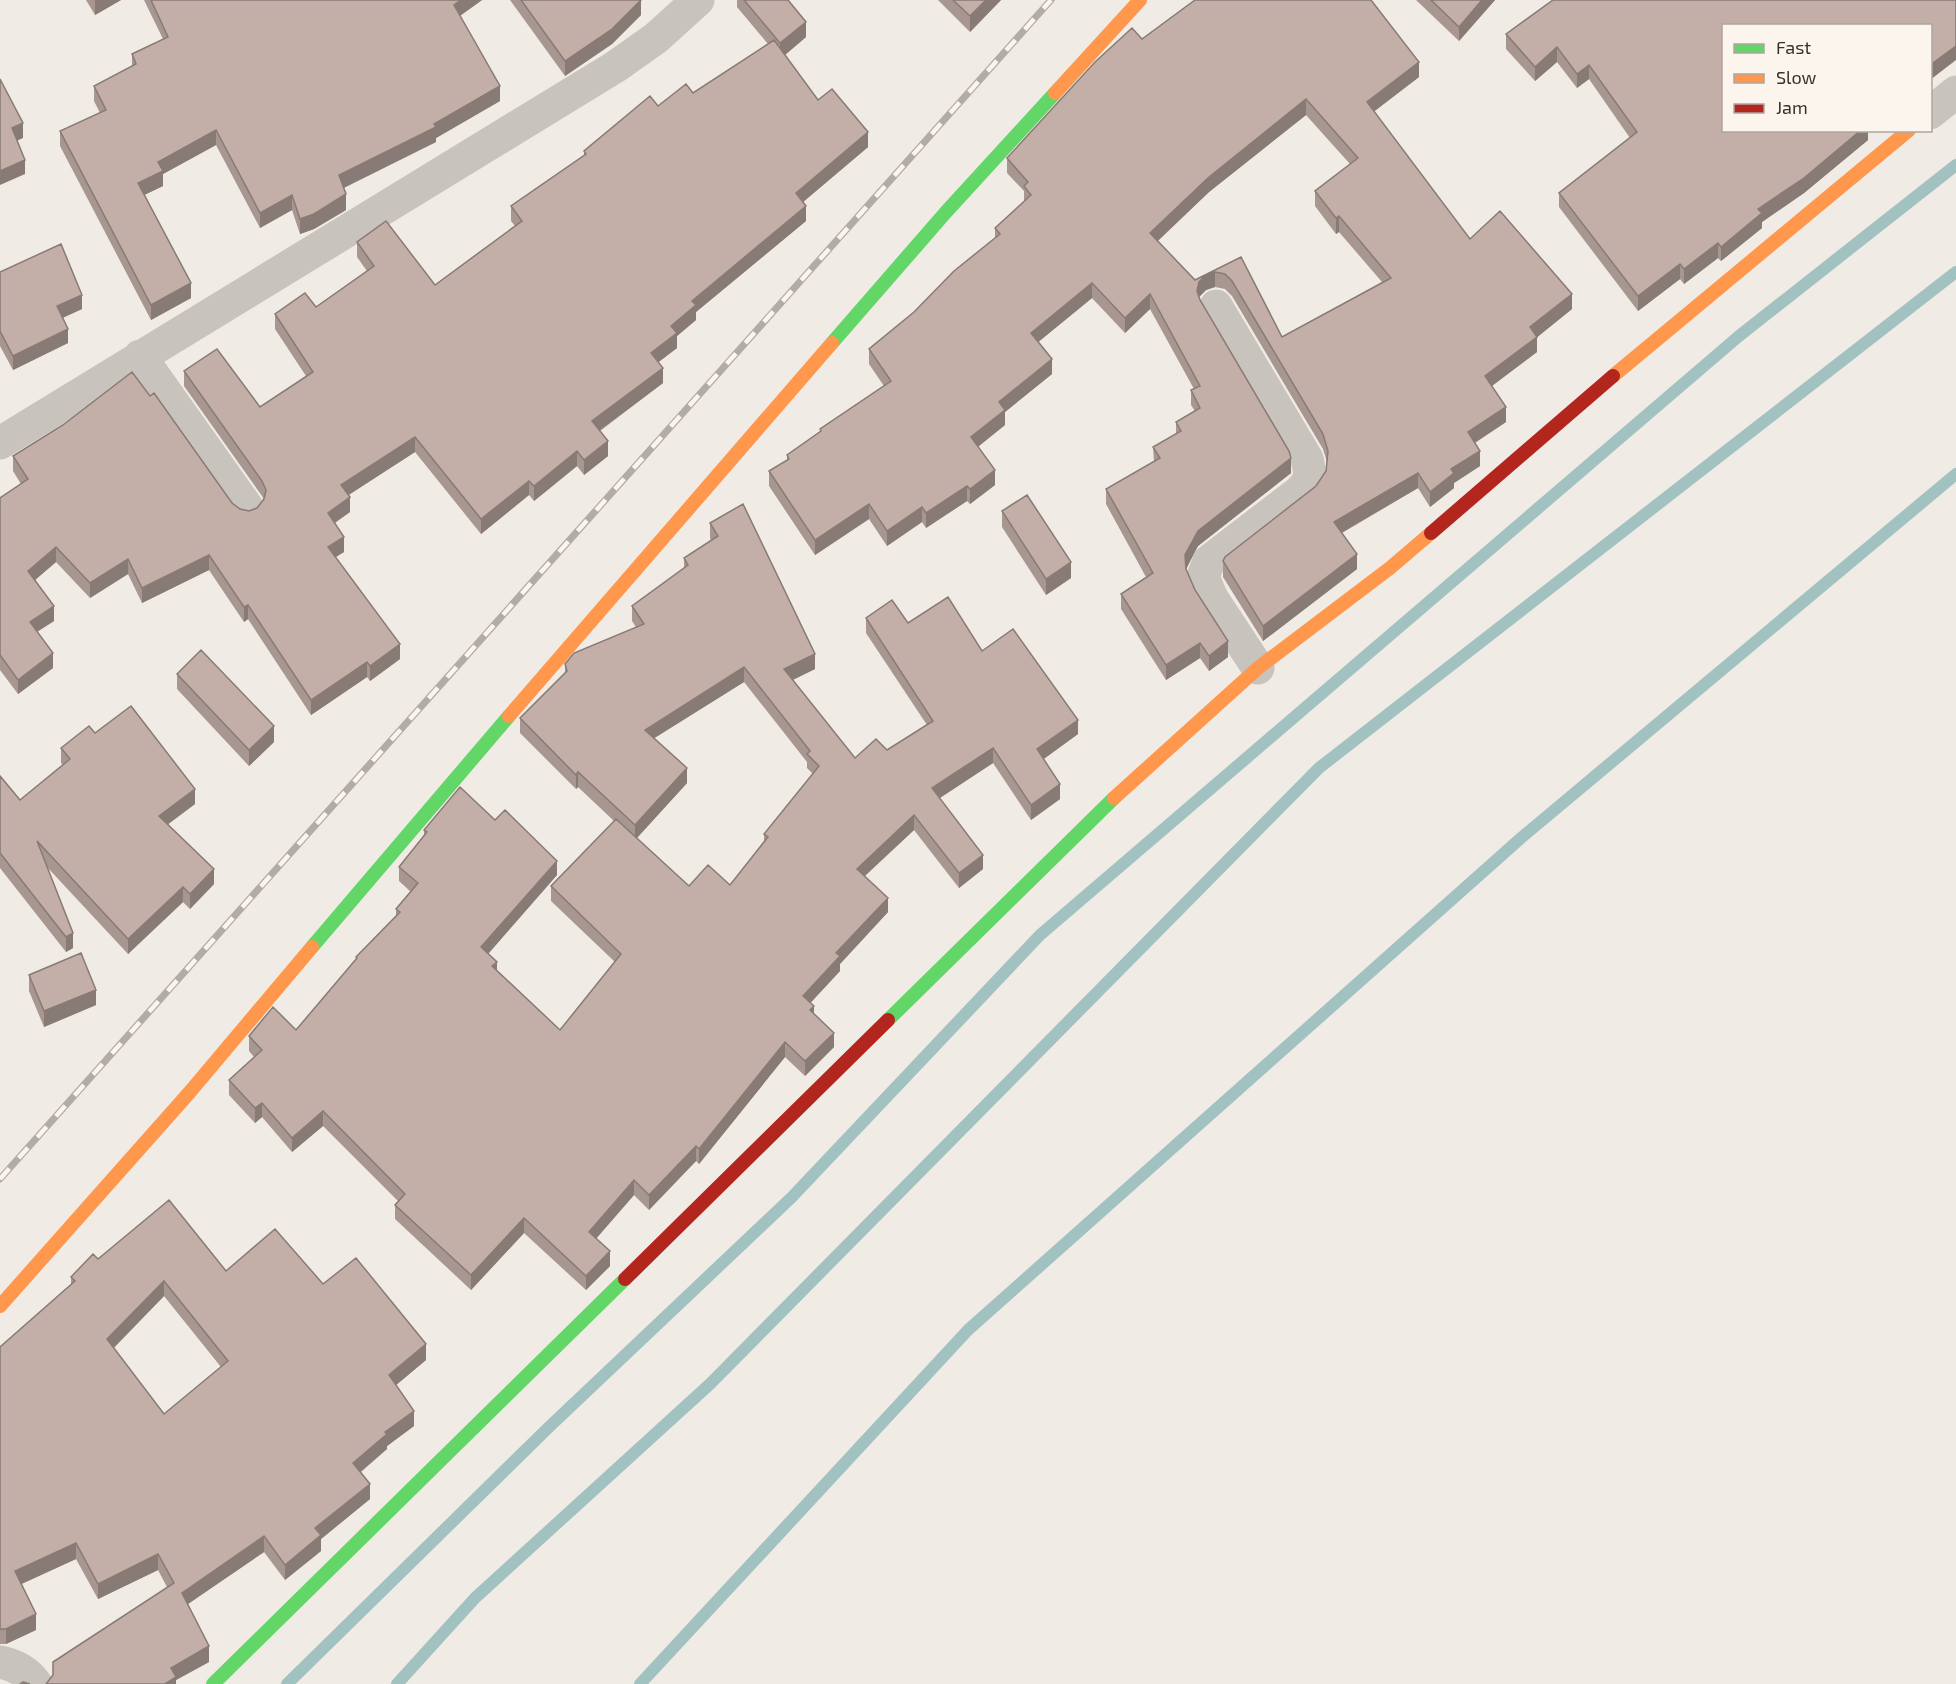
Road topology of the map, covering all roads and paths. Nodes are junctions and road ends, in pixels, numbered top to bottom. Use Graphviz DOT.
graph roads {
  1 [pos="699,0"];
  2 [pos="1140,0"];
  3 [pos="1956,92"];
  4 [pos="1932,111"];
  5 [pos="1907,132"];
  6 [pos="1216,306"];
  7 [pos="140,356"];
  8 [pos="0,443"];
  9 [pos="247,507"];
  10 [pos="1258,668"];
  11 [pos="0,1306"];
  12 [pos="0,1662"];
  13 [pos="36,1684"];
  14 [pos="213,1684"];
  1 -- 7 [label="street"];
  2 -- 11 [label="street"];
  3 -- 4 [label="street"];
  5 -- 10 [label="street"];
  6 -- 10 [label="street"];
  7 -- 8 [label="street"];
  7 -- 9 [label="street"];
  10 -- 14 [label="street"];
  12 -- 13 [label="street"];
}
